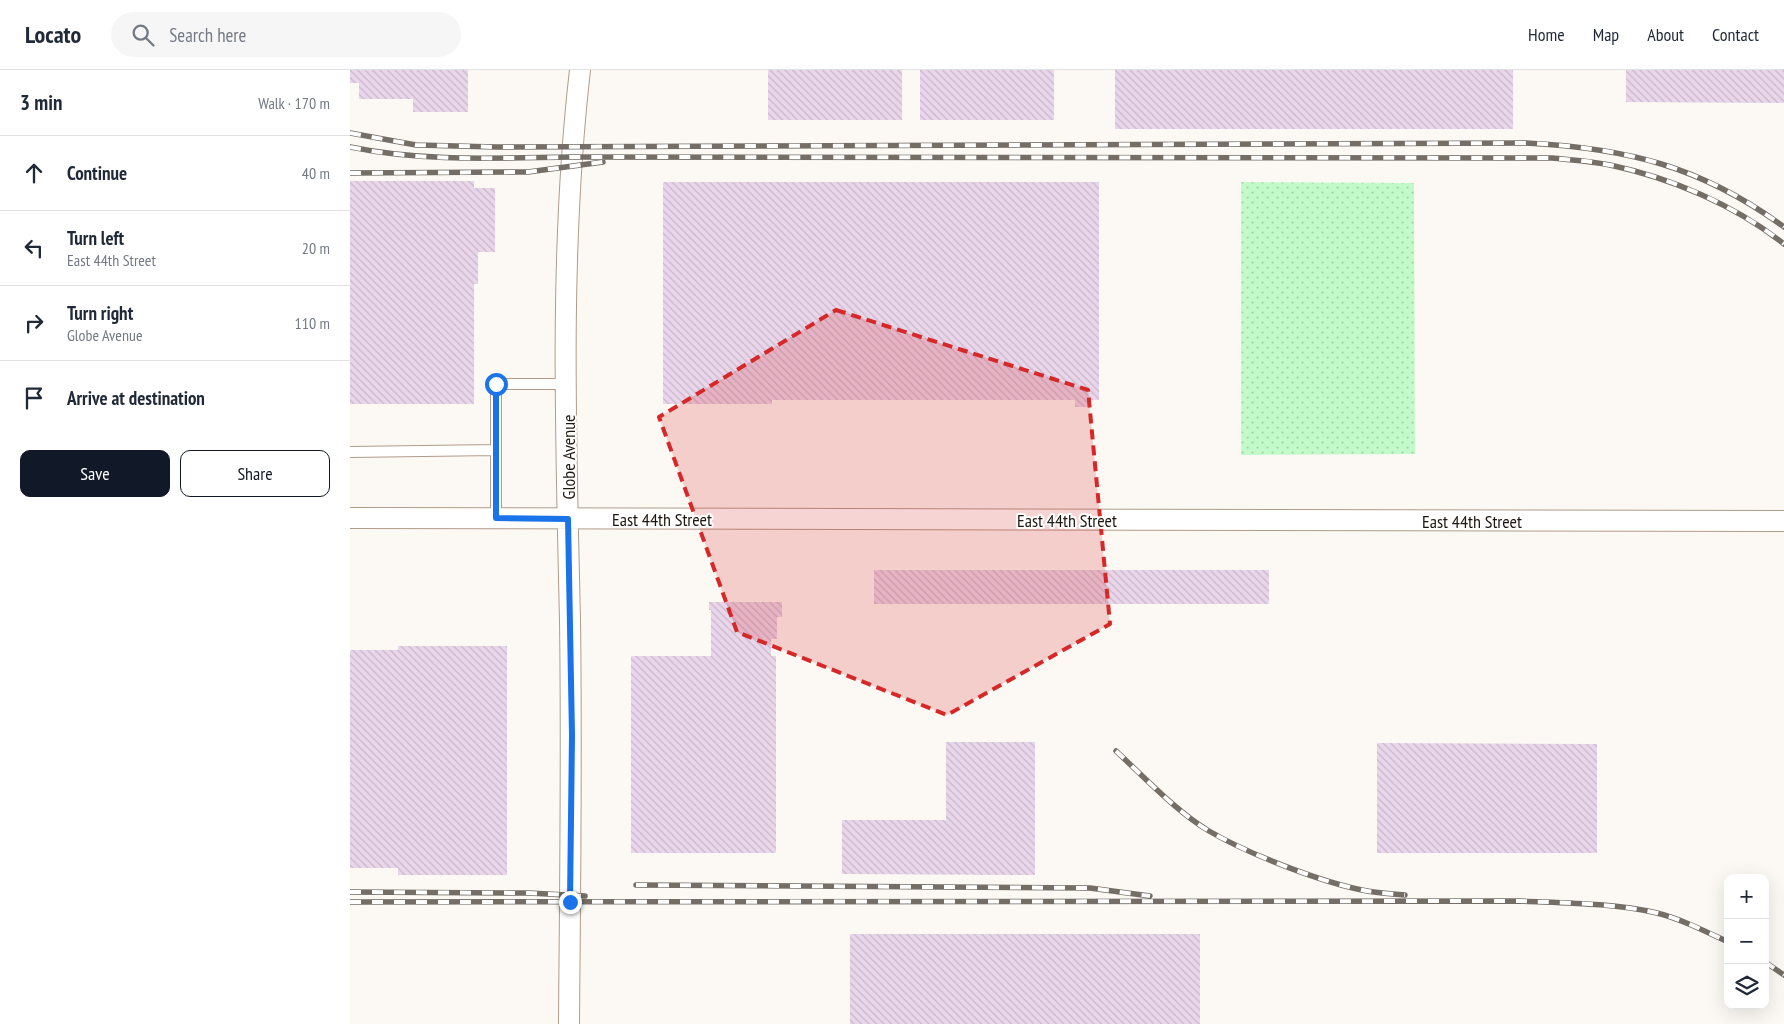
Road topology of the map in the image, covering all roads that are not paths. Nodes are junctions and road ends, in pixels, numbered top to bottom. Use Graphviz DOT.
graph roads {
  1 [pos="580,70"];
  2 [pos="567,384"];
  3 [pos="496,450"];
  4 [pos="350,452"];
  5 [pos="350,518"];
  6 [pos="496,518"];
  7 [pos="568,519"];
  8 [pos="1784,521"];
  9 [pos="569,1024"];
  1 -- 2 [label="street, Globe Avenue"];
  2 -- 3 [label="lane"];
  2 -- 7 [label="street, Globe Avenue"];
  3 -- 4 [label="lane"];
  3 -- 6 [label="lane"];
  5 -- 6 [label="street, East 44th Street"];
  6 -- 7 [label="street, East 44th Street"];
  7 -- 8 [label="street, East 44th Street"];
  7 -- 9 [label="street, Globe Avenue"];
}
